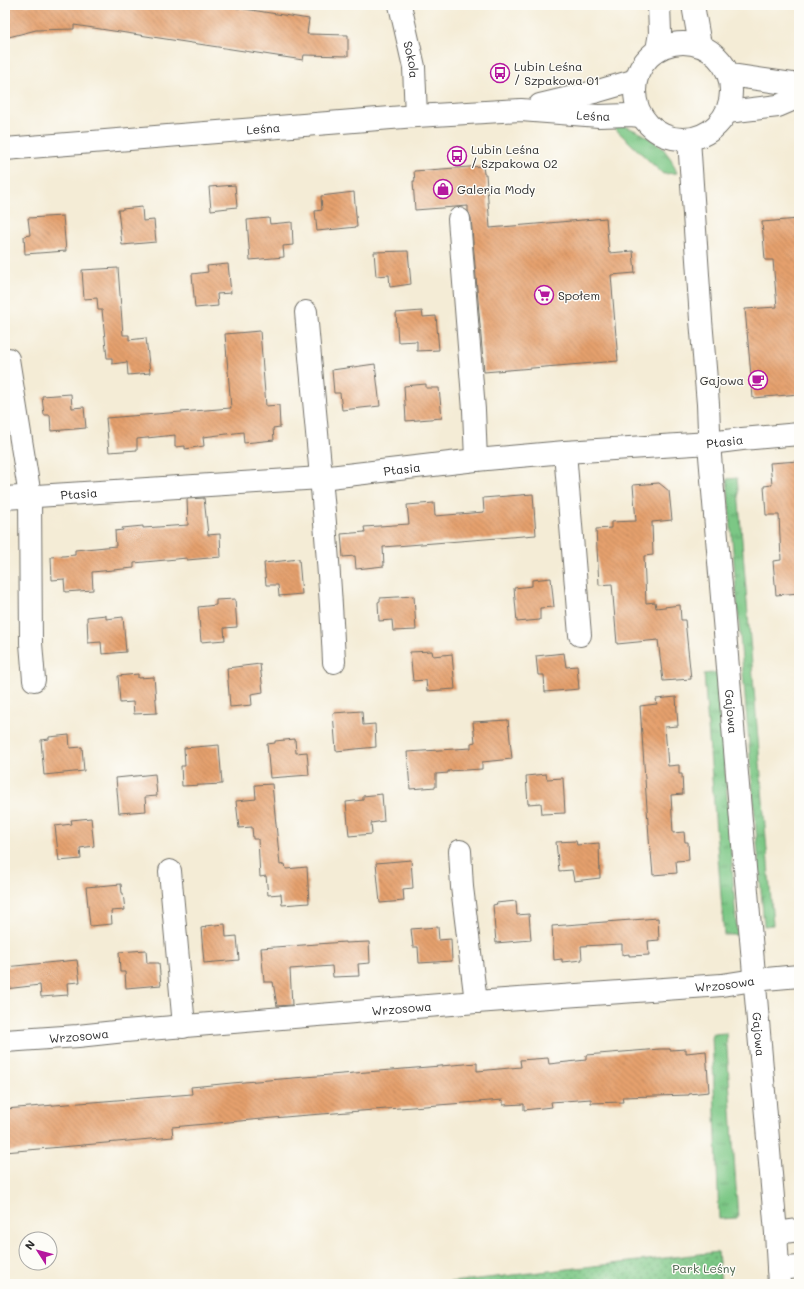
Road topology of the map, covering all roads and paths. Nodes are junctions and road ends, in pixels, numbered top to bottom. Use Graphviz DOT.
graph roads {
  1 [pos="400,5"];
  2 [pos="659,5"];
  3 [pos="693,5"];
  4 [pos="700,45"];
  5 [pos="657,50"];
  6 [pos="730,75"];
  7 [pos="636,80"];
  8 [pos="799,85"];
  9 [pos="799,97"];
  10 [pos="521,110"];
  11 [pos="727,112"];
  12 [pos="416,116"];
  13 [pos="642,116"];
  14 [pos="690,139"];
  15 [pos="5,149"];
  16 [pos="459,219"];
  17 [pos="306,312"];
  18 [pos="8,359"];
  19 [pos="799,434"];
  20 [pos="710,442"];
  21 [pos="565,452"];
  22 [pos="476,460"];
  23 [pos="321,478"];
  24 [pos="30,496"];
  25 [pos="5,498"];
  26 [pos="580,635"];
  27 [pos="334,662"];
  28 [pos="34,680"];
  29 [pos="460,851"];
  30 [pos="170,871"];
  31 [pos="799,976"];
  32 [pos="754,980"];
  33 [pos="476,1002"];
  34 [pos="183,1027"];
  35 [pos="5,1041"];
  36 [pos="799,1230"];
  37 [pos="776,1233"];
  38 [pos="785,1273"];
  1 -- 12 [label="street, Sokola"];
  2 -- 5 [label="street"];
  3 -- 4 [label="street"];
  4 -- 5 [label="street"];
  4 -- 6 [label="street"];
  5 -- 7 [label="street"];
  6 -- 8 [label="street"];
  6 -- 11 [label="street"];
  7 -- 10 [label="street, Leśna"];
  7 -- 13 [label="street"];
  9 -- 11 [label="street"];
  10 -- 12 [label="street, Leśna"];
  10 -- 13 [label="street, Leśna"];
  11 -- 14 [label="street"];
  12 -- 15 [label="street, Leśna"];
  13 -- 14 [label="street"];
  14 -- 20 [label="street, Gajowa"];
  16 -- 22 [label="street"];
  17 -- 23 [label="street"];
  18 -- 24 [label="street"];
  19 -- 20 [label="street, Ptasia"];
  20 -- 21 [label="street, Ptasia"];
  20 -- 32 [label="street, Gajowa"];
  21 -- 22 [label="street, Ptasia"];
  21 -- 26 [label="street"];
  22 -- 23 [label="street, Ptasia"];
  23 -- 24 [label="street, Ptasia"];
  23 -- 27 [label="street"];
  24 -- 25 [label="street, Ptasia"];
  24 -- 28 [label="street"];
  29 -- 33 [label="street"];
  30 -- 34 [label="street"];
  31 -- 32 [label="street, Wrzosowa"];
  32 -- 33 [label="street, Wrzosowa"];
  32 -- 37 [label="street, Gajowa"];
  33 -- 34 [label="street, Wrzosowa"];
  34 -- 35 [label="street, Wrzosowa"];
  36 -- 37 [label="street"];
  37 -- 38 [label="street, Gajowa"];
}
